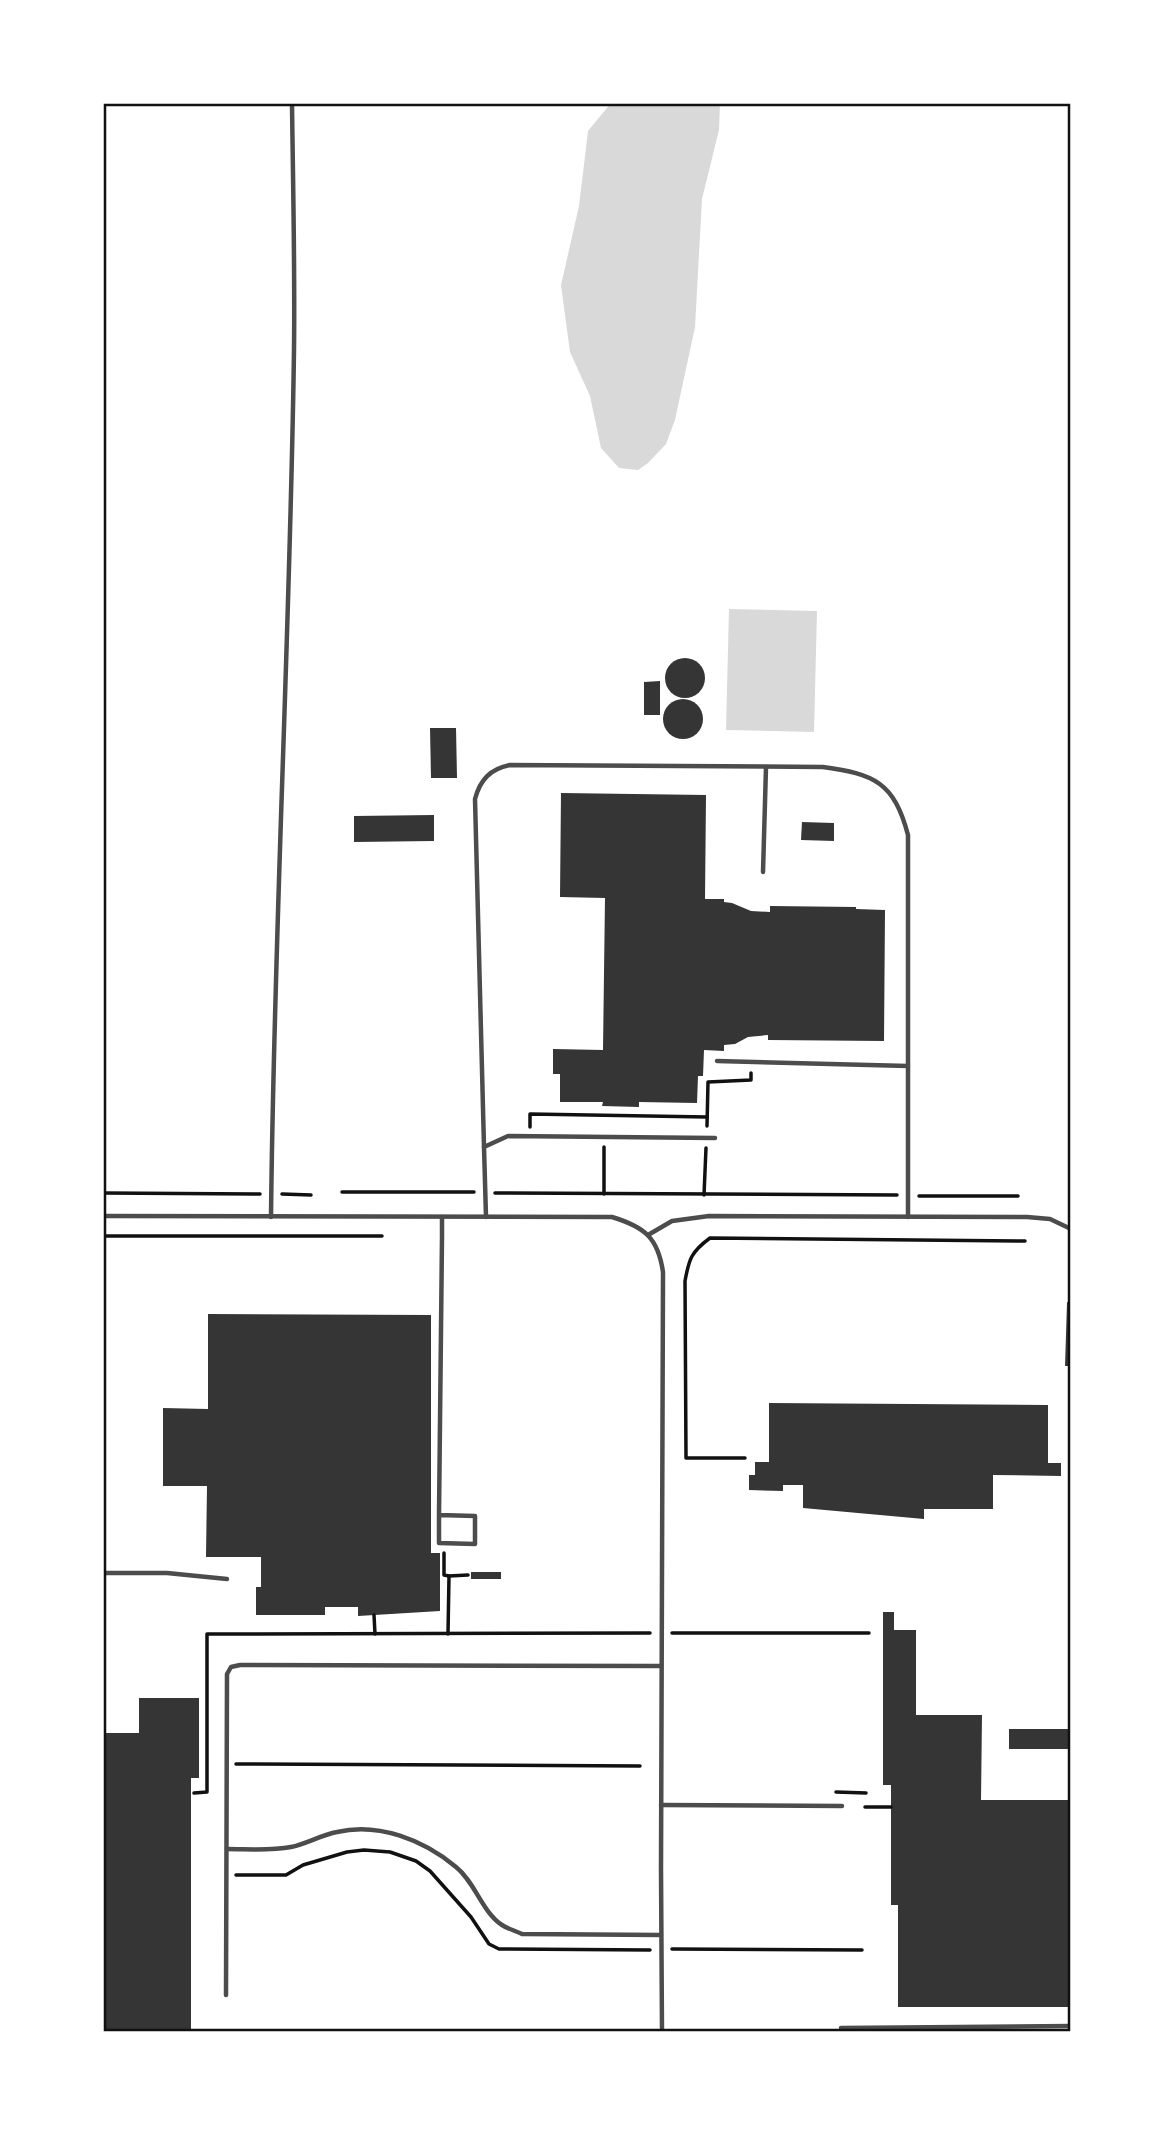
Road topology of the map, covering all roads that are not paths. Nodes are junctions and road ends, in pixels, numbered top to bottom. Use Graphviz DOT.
graph roads {
  1 [pos="292,103"];
  2 [pos="766,767"];
  3 [pos="764,872"];
  4 [pos="717,1061"];
  5 [pos="908,1066"];
  6 [pos="715,1138"];
  7 [pos="484,1147"];
  8 [pos="103,1216"];
  9 [pos="271,1217"];
  10 [pos="442,1217"];
  11 [pos="486,1217"];
  12 [pos="908,1217"];
  13 [pos="1071,1229"];
  14 [pos="648,1235"];
  15 [pos="439,1515"];
  16 [pos="103,1573"];
  17 [pos="226,1579"];
  18 [pos="662,1666"];
  19 [pos="661,1805"];
  20 [pos="842,1806"];
  21 [pos="227,1849"];
  22 [pos="661,1935"];
  23 [pos="226,1995"];
  24 [pos="1071,2026"];
  25 [pos="841,2028"];
  26 [pos="662,2032"];
  1 -- 9 [label="lane"];
  2 -- 3 [label="lane"];
  2 -- 5 [label="lane"];
  2 -- 7 [label="lane"];
  4 -- 5 [label="lane"];
  5 -- 12 [label="lane"];
  6 -- 7 [label="lane"];
  7 -- 11 [label="lane"];
  8 -- 9 [label="lane"];
  9 -- 10 [label="lane"];
  10 -- 11 [label="lane"];
  10 -- 15 [label="lane"];
  11 -- 14 [label="lane"];
  12 -- 13 [label="lane"];
  12 -- 14 [label="lane"];
  14 -- 18 [label="lane"];
  15 -- 15 [label="lane"];
  16 -- 17 [label="lane"];
  18 -- 19 [label="lane"];
  18 -- 21 [label="lane"];
  19 -- 20 [label="lane"];
  19 -- 22 [label="lane"];
  21 -- 22 [label="lane"];
  21 -- 23 [label="lane"];
  22 -- 26 [label="lane"];
  24 -- 25 [label="lane"];
}
